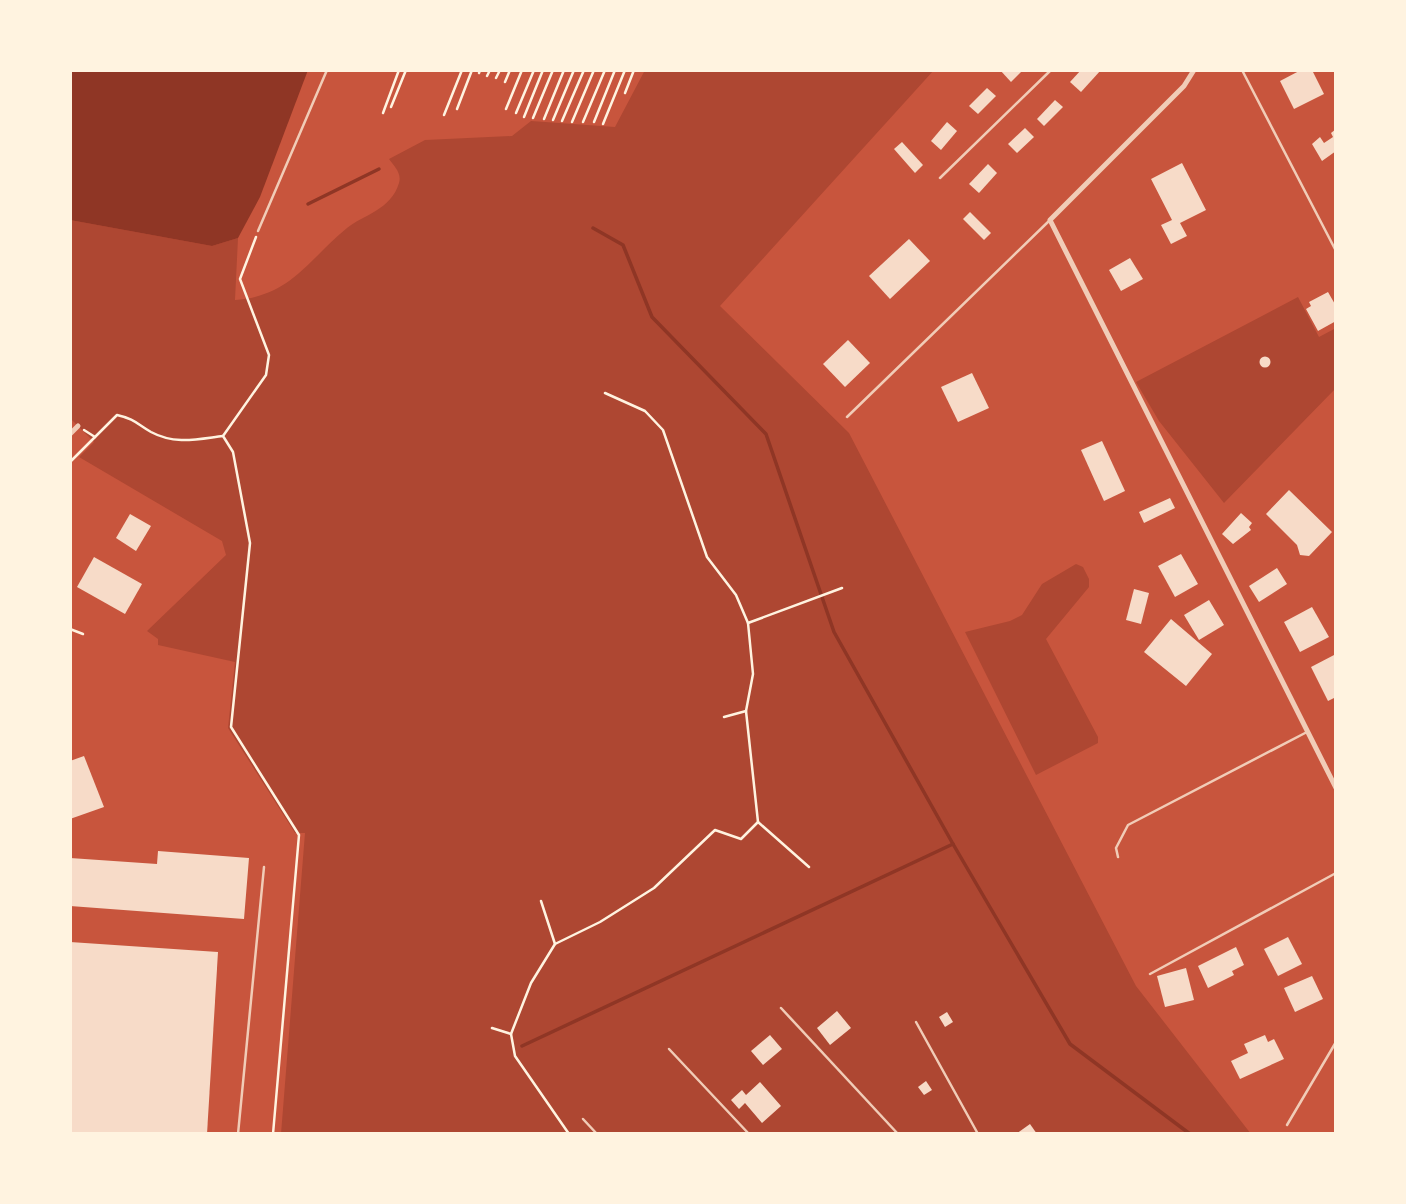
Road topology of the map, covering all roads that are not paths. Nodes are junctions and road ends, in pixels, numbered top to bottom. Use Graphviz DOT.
graph roads {
  1 [pos="327,70"];
  2 [pos="1051,70"];
  3 [pos="1194,70"];
  4 [pos="1242,70"];
  5 [pos="940,178"];
  6 [pos="1051,220"];
  7 [pos="258,231"];
  8 [pos="1336,251"];
  9 [pos="847,417"];
  10 [pos="78,426"];
  11 [pos="70,434"];
  12 [pos="1307,732"];
  13 [pos="1336,788"];
  14 [pos="1118,857"];
  15 [pos="264,867"];
  16 [pos="1336,873"];
  17 [pos="1150,974"];
  18 [pos="781,1008"];
  19 [pos="916,1022"];
  20 [pos="1336,1042"];
  21 [pos="669,1049"];
  22 [pos="583,1119"];
  23 [pos="1287,1125"];
  24 [pos="238,1134"];
  25 [pos="597,1134"];
  26 [pos="749,1134"];
  27 [pos="898,1134"];
  28 [pos="978,1134"];
  1 -- 7 [label="lane"];
  2 -- 5 [label="lane"];
  3 -- 6 [label="street"];
  4 -- 8 [label="lane"];
  6 -- 9 [label="lane"];
  6 -- 12 [label="street"];
  10 -- 11 [label="street"];
  12 -- 13 [label="street"];
  12 -- 14 [label="lane"];
  15 -- 24 [label="lane"];
  16 -- 17 [label="lane"];
  18 -- 27 [label="lane"];
  19 -- 28 [label="lane"];
  20 -- 23 [label="lane"];
  21 -- 26 [label="lane"];
  22 -- 25 [label="lane"];
}
